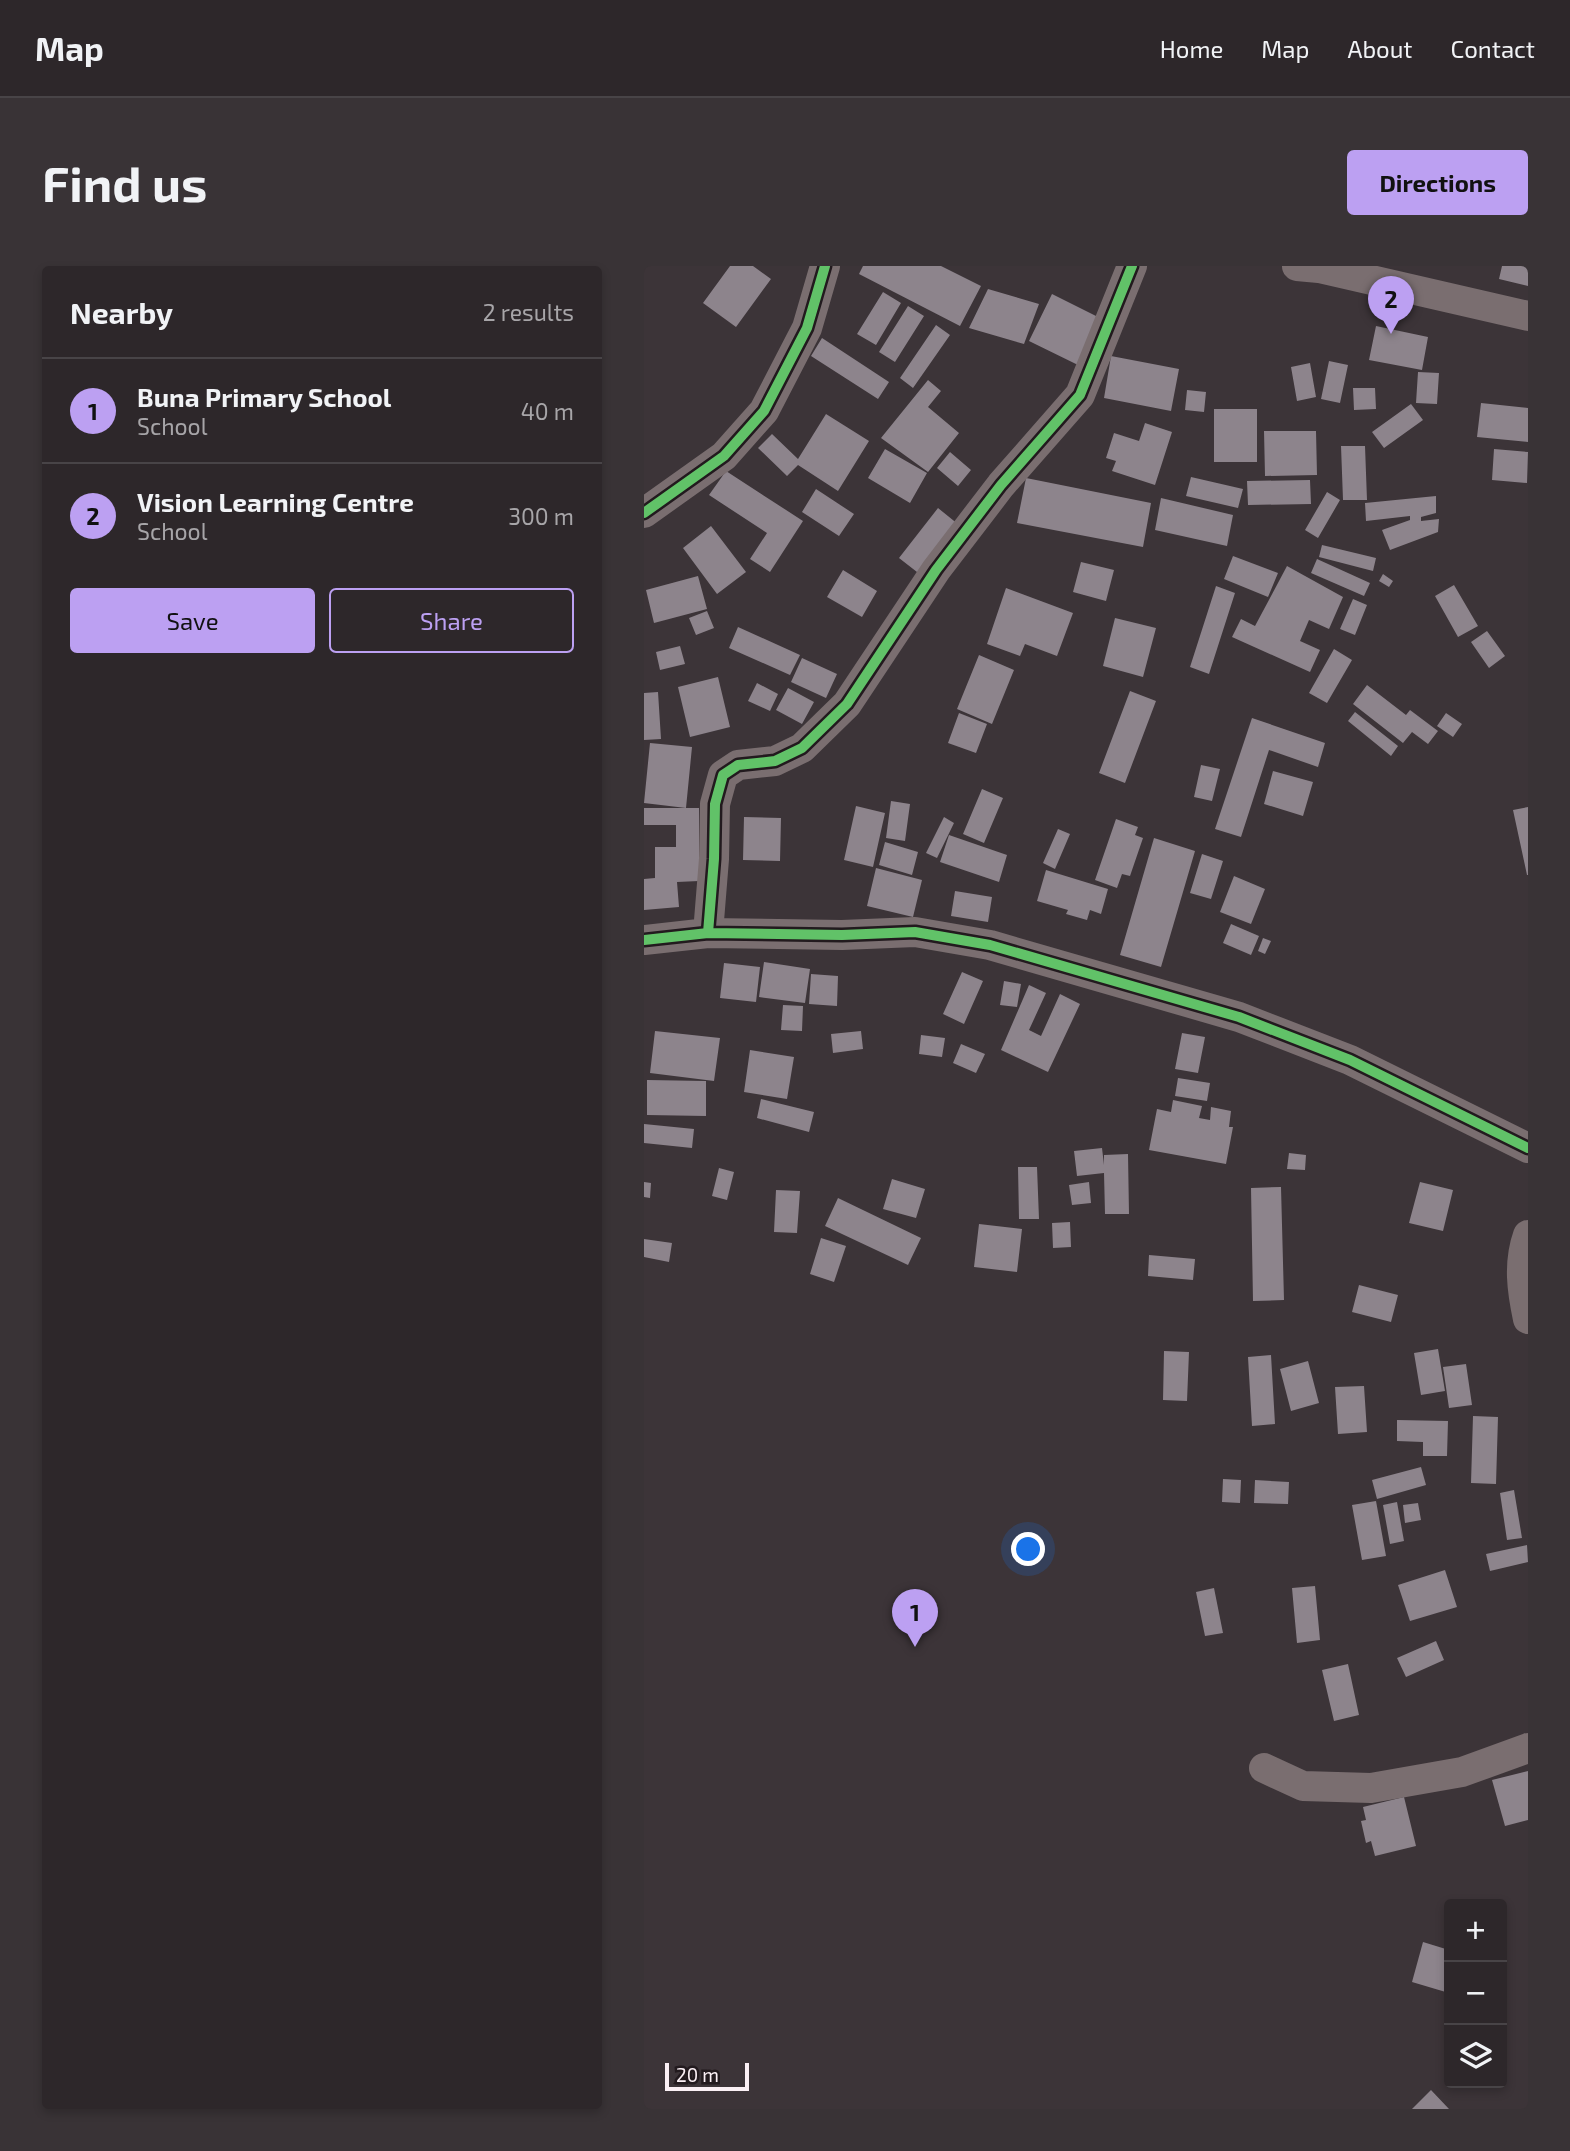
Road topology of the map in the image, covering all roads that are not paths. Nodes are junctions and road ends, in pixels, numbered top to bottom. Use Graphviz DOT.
graph roads {
  1 [pos="825,266"];
  2 [pos="1132,266"];
  3 [pos="1297,266"];
  4 [pos="1528,316"];
  5 [pos="644,513"];
  6 [pos="708,933"];
  7 [pos="644,940"];
  8 [pos="1528,1148"];
  9 [pos="1528,1235"];
  10 [pos="1528,1320"];
  11 [pos="1528,1748"];
  12 [pos="1264,1768"];
  1 -- 5 [label="street"];
  2 -- 6 [label="street"];
  3 -- 4 [label="street"];
  6 -- 7 [label="street"];
  6 -- 8 [label="street"];
  9 -- 10 [label="street"];
  11 -- 12 [label="street"];
}
